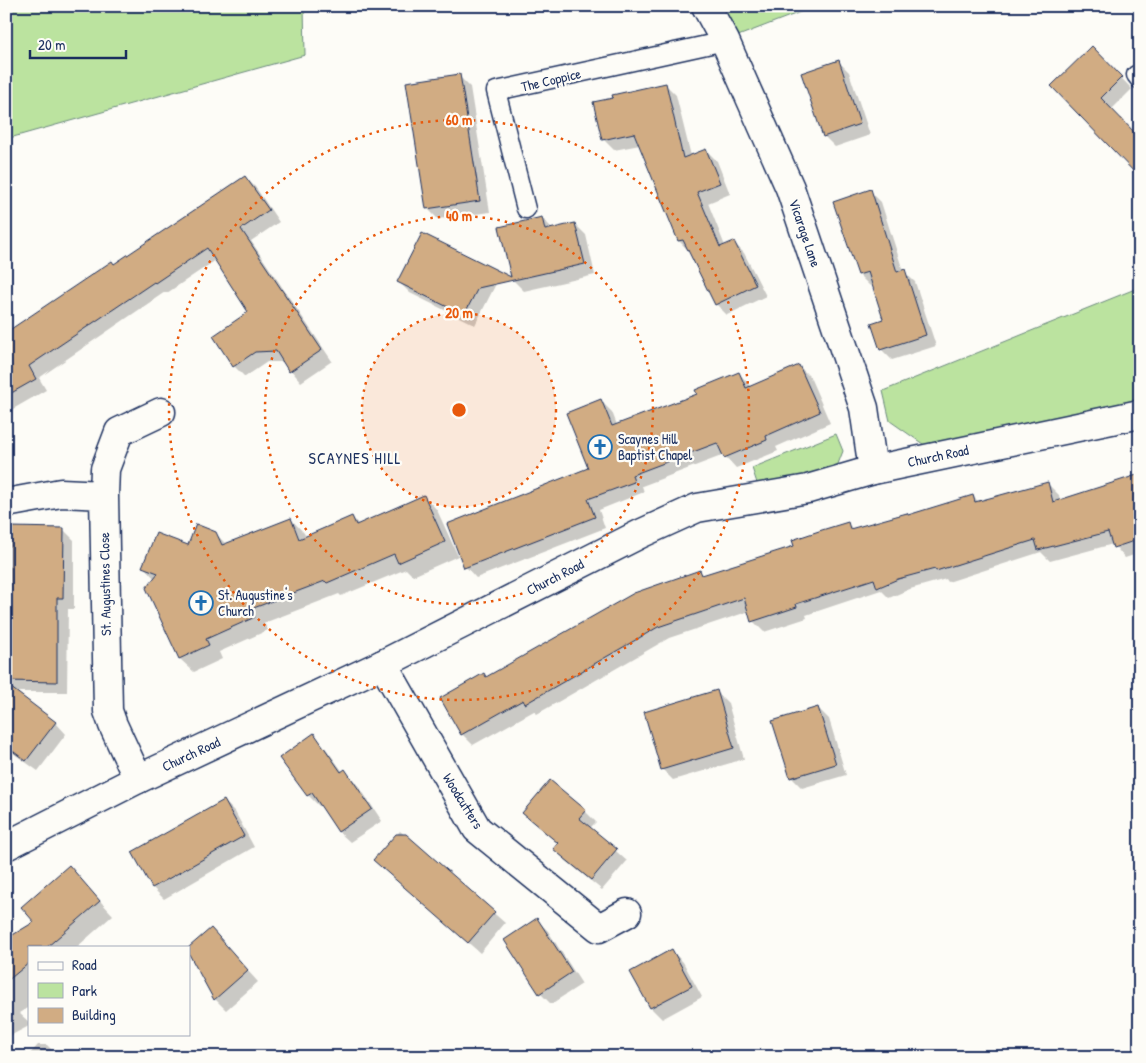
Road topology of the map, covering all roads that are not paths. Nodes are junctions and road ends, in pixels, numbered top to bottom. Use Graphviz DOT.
graph roads {
  1 [pos="706,6"];
  2 [pos="725,41"];
  3 [pos="526,209"];
  4 [pos="161,412"];
  5 [pos="1140,414"];
  6 [pos="873,470"];
  7 [pos="104,495"];
  8 [pos="6,503"];
  9 [pos="383,664"];
  10 [pos="138,779"];
  11 [pos="6,846"];
  12 [pos="627,913"];
  1 -- 2 [label="street, Vicarage Lane"];
  2 -- 3 [label="lane, The Coppice"];
  2 -- 6 [label="street, Vicarage Lane"];
  4 -- 7 [label="street, St. Augustines Close"];
  5 -- 6 [label="street, Church Road"];
  6 -- 9 [label="street, Church Road"];
  7 -- 8 [label="street"];
  7 -- 10 [label="street, St. Augustines Close"];
  9 -- 10 [label="street, Church Road"];
  9 -- 12 [label="street, Woodcutters"];
  10 -- 11 [label="street, Church Road"];
}
